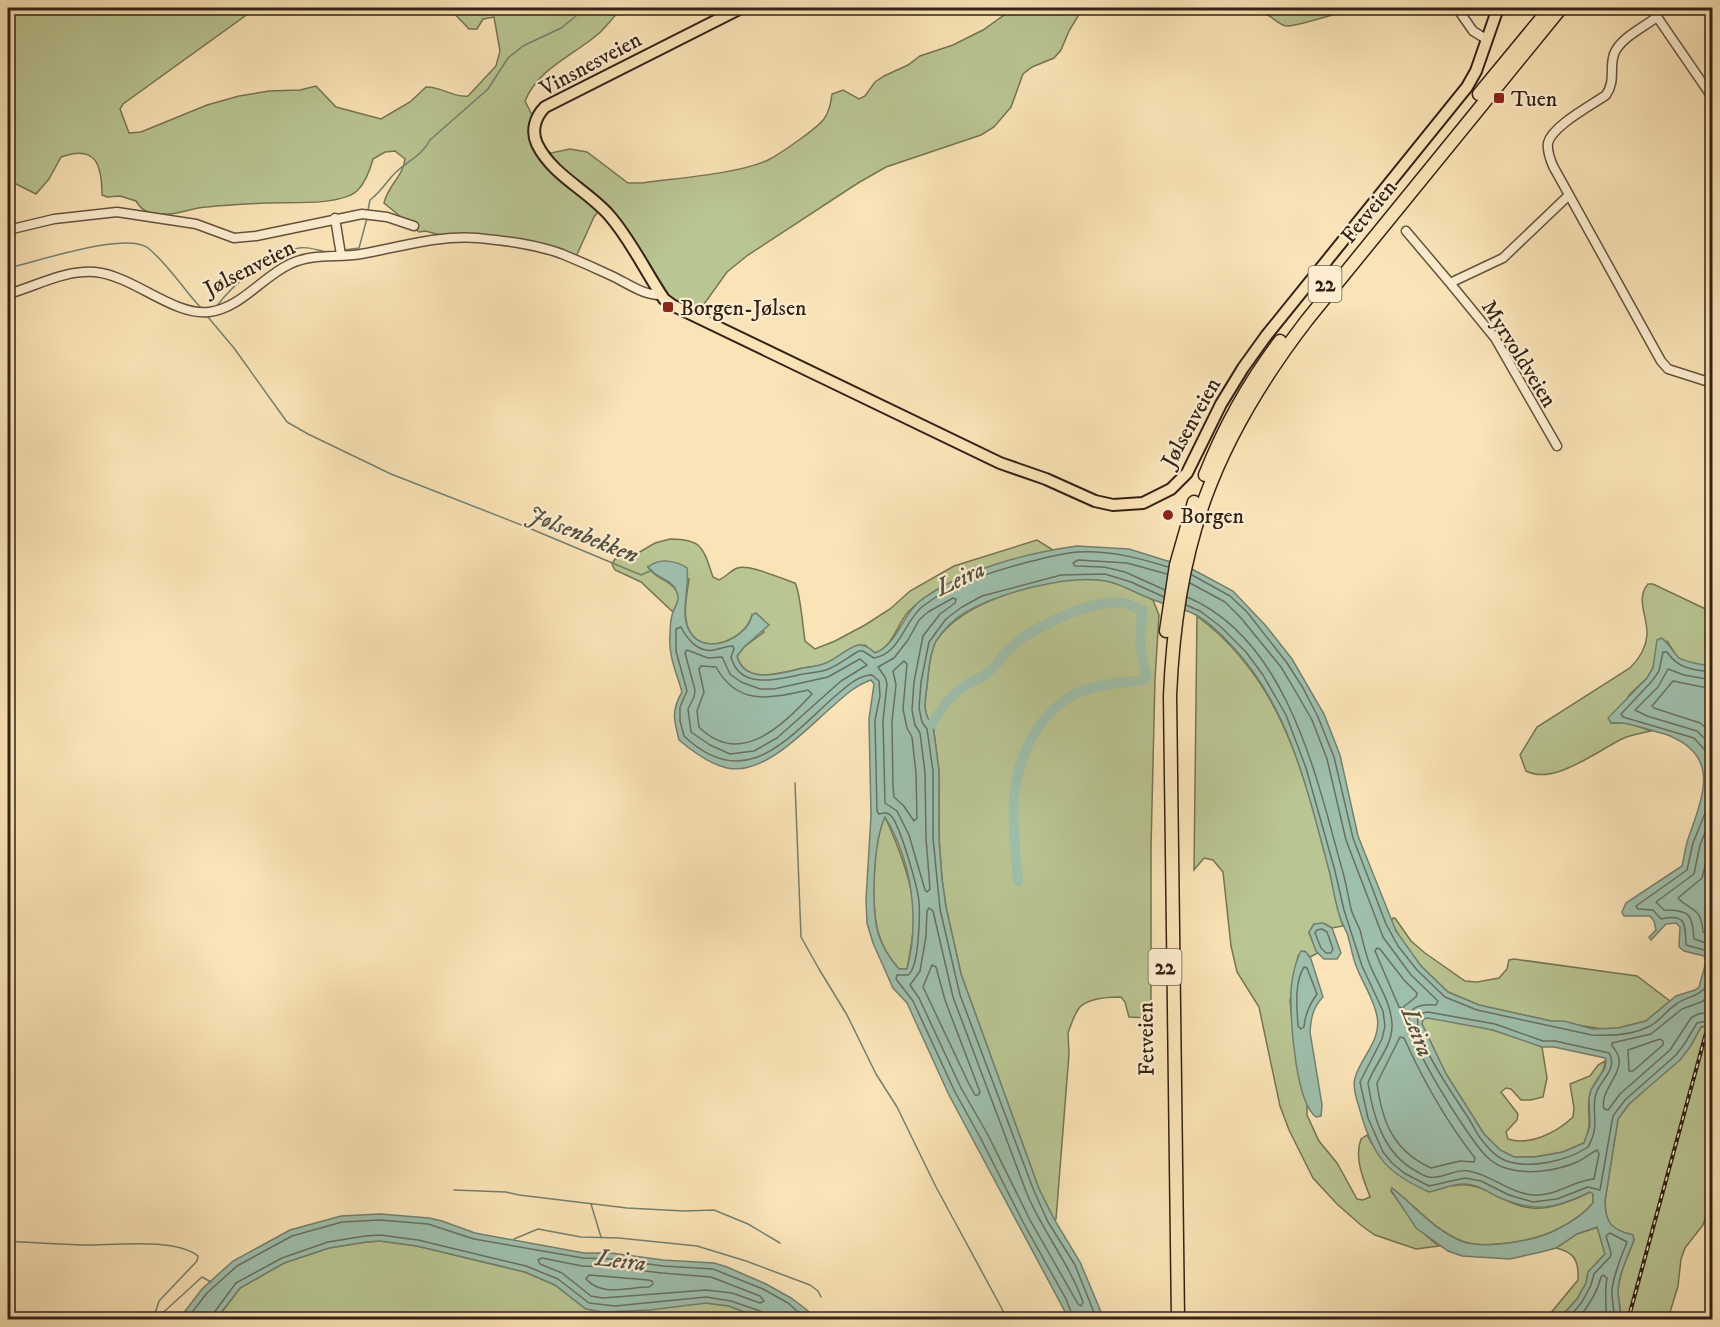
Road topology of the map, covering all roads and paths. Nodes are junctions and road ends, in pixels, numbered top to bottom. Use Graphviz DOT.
graph roads {
  1 [pos="741,8"];
  2 [pos="1457,8"];
  3 [pos="1498,8"];
  4 [pos="1550,8"];
  5 [pos="1561,8"];
  6 [pos="1650,8"];
  7 [pos="1657,17"];
  8 [pos="1486,39"];
  9 [pos="1713,97"];
  10 [pos="1569,195"];
  11 [pos="335,218"];
  12 [pos="414,226"];
  13 [pos="8,230"];
  14 [pos="1406,231"];
  15 [pos="341,255"];
  16 [pos="1450,283"];
  17 [pos="8,294"];
  18 [pos="663,297"];
  19 [pos="1713,383"];
  20 [pos="1557,446"];
  21 [pos="1184,552"];
  22 [pos="1172,616"];
  23 [pos="1170,1320"];
  24 [pos="1178,1320"];
  1 -- 18 [label="main road, Vinsnesveien"];
  2 -- 8 [label="street"];
  3 -- 8 [label="main road, Jølsenveien"];
  4 -- 21 [label="highway, Fetveien / 22"];
  5 -- 21 [label="highway, Fetveien / 22"];
  6 -- 7 [label="street"];
  7 -- 9 [label="street"];
  7 -- 10 [label="street"];
  8 -- 18 [label="main road, Jølsenveien"];
  10 -- 16 [label="street, Myrvoldveien"];
  10 -- 19 [label="street"];
  11 -- 12 [label="street, Jølsenveien"];
  11 -- 13 [label="street, Jølsenveien"];
  11 -- 15 [label="street"];
  14 -- 16 [label="street, Myrvoldveien"];
  15 -- 17 [label="street, Jølsenveien"];
  15 -- 18 [label="street, Jølsenveien"];
  16 -- 20 [label="street, Myrvoldveien"];
  21 -- 22 [label="highway, 22"];
  22 -- 23 [label="highway, Fetveien / 22"];
  22 -- 24 [label="highway, Fetveien / 22"];
}
